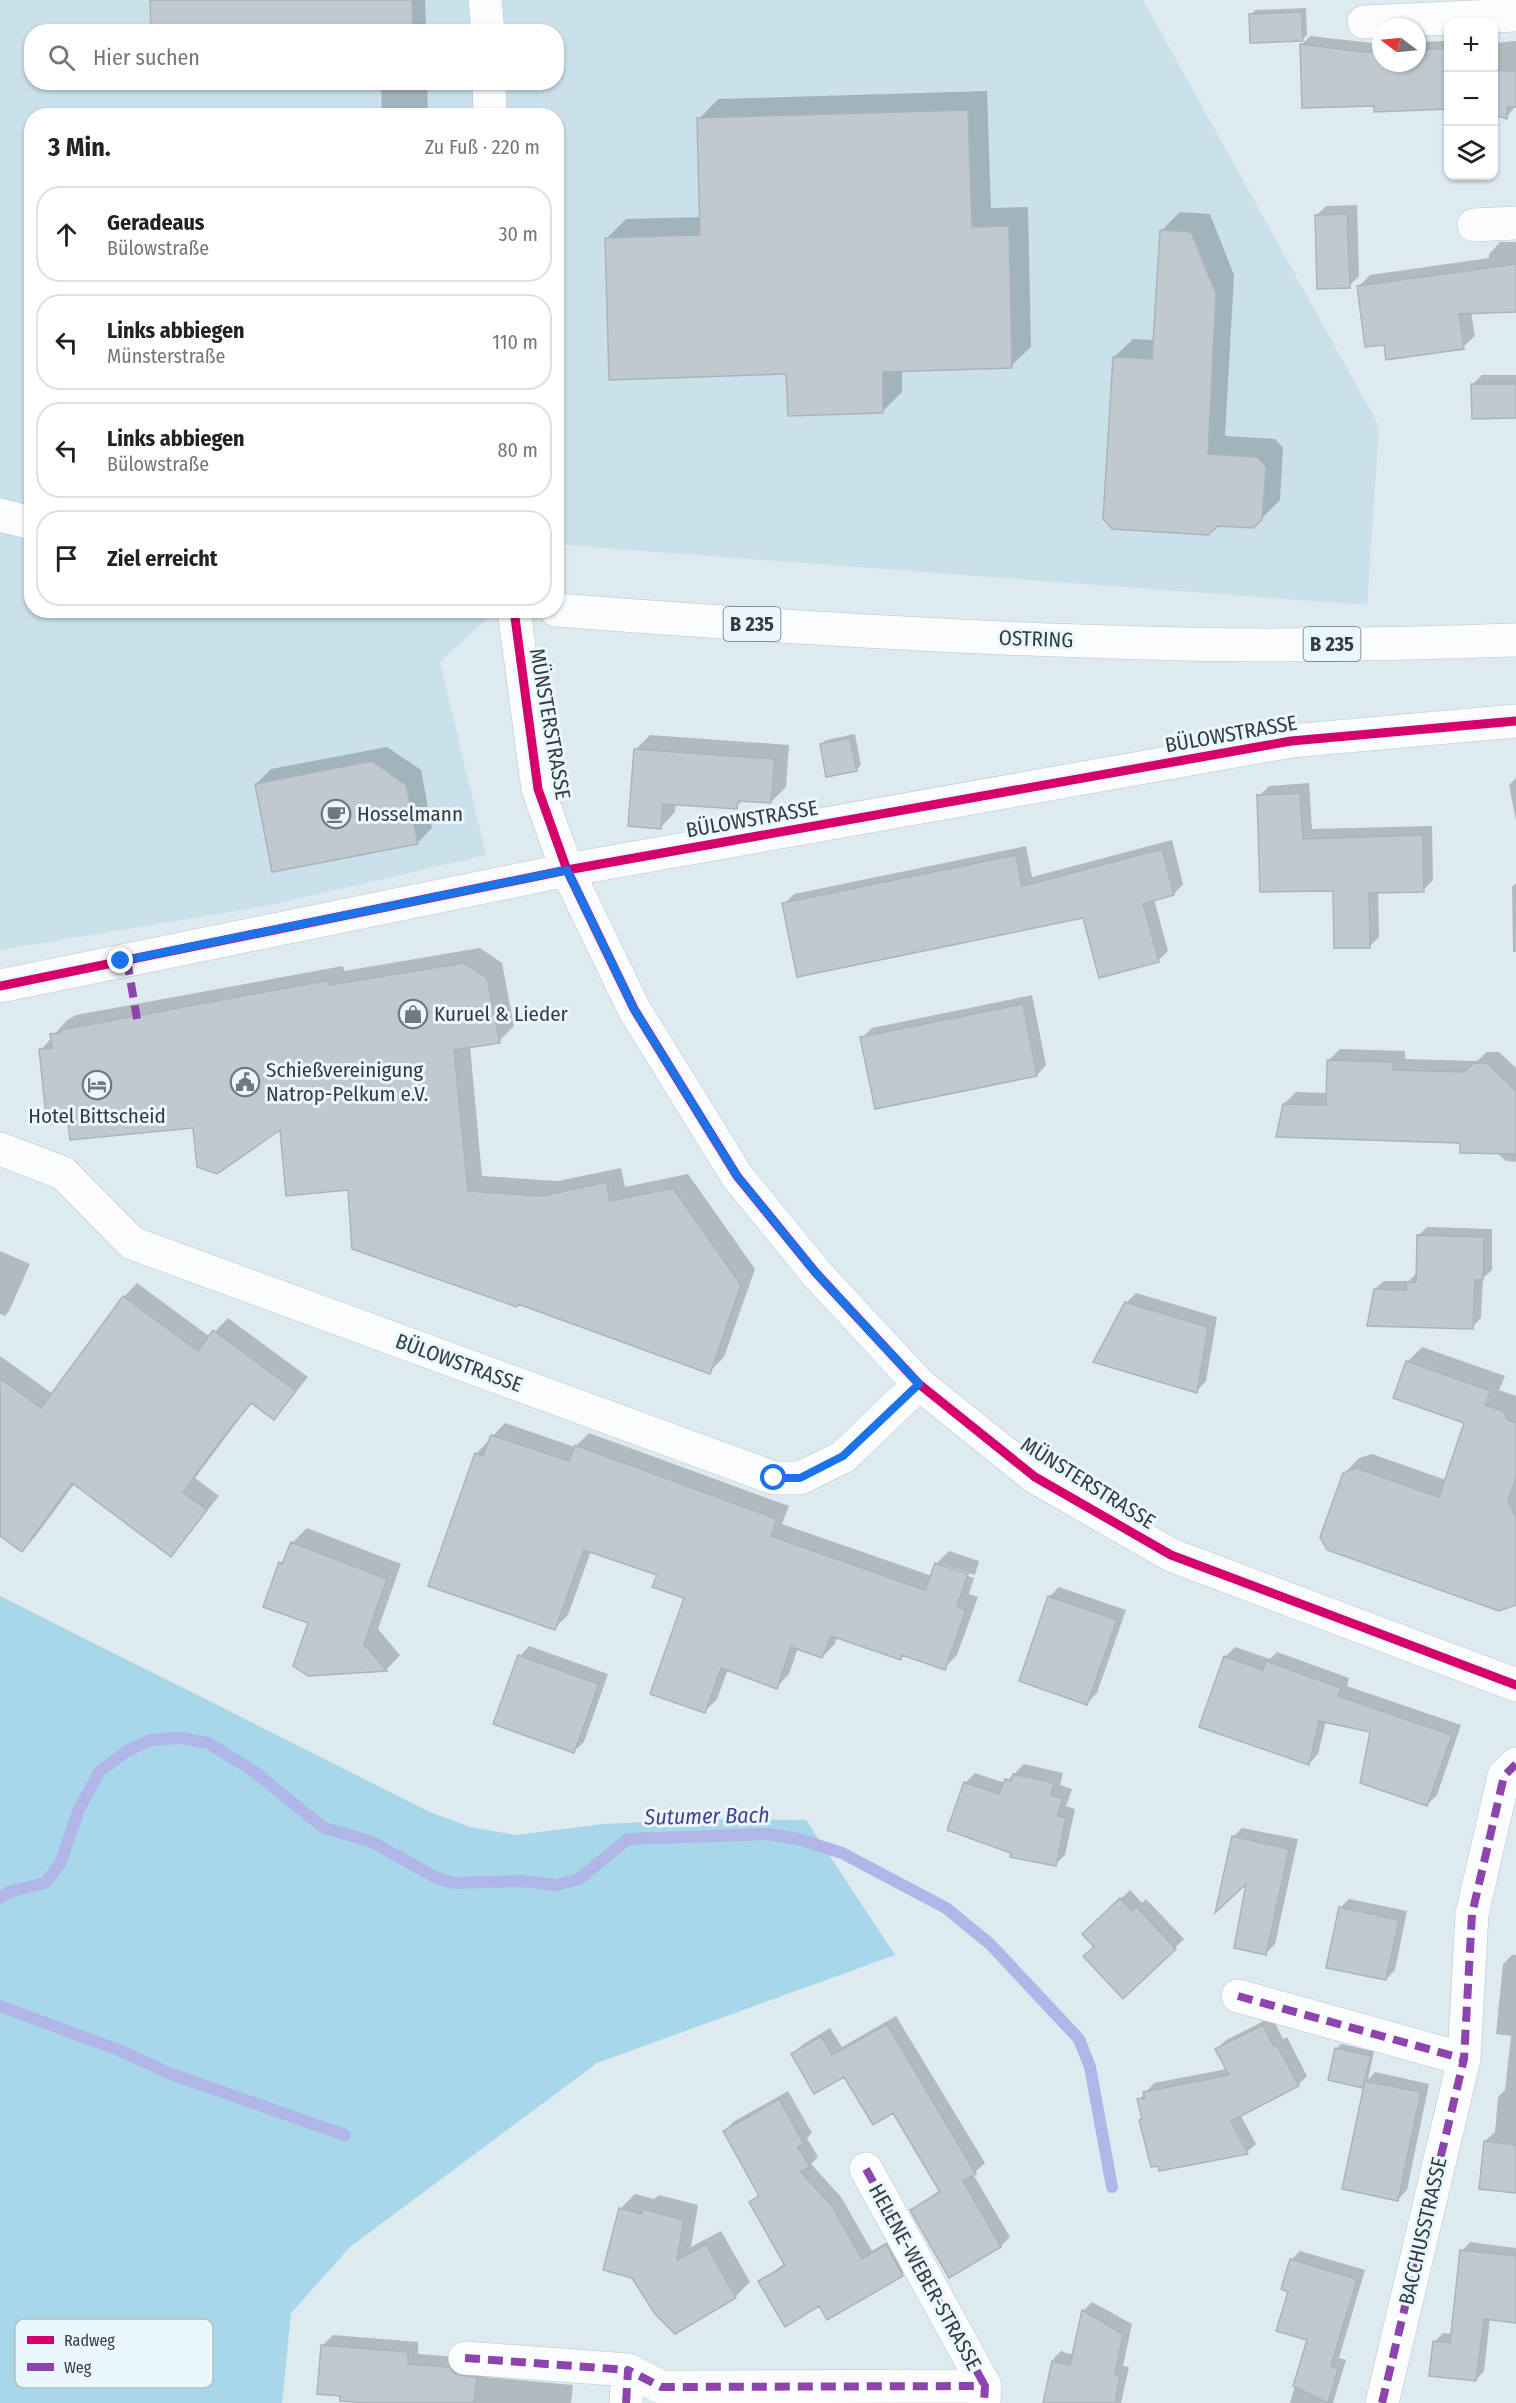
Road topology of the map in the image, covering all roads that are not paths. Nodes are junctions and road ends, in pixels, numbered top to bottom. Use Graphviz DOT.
graph roads {
  1 [pos="485,0"];
  2 [pos="1516,15"];
  3 [pos="1364,22"];
  4 [pos="487,24"];
  5 [pos="489,90"];
  6 [pos="490,108"];
  7 [pos="1516,224"];
  8 [pos="1474,225"];
  9 [pos="0,515"];
  10 [pos="24,521"];
  11 [pos="564,611"];
  12 [pos="515,618"];
  13 [pos="1516,640"];
  14 [pos="1516,721"];
  15 [pos="567,870"];
  16 [pos="0,986"];
  17 [pos="0,1149"];
  18 [pos="919,1384"];
  19 [pos="1516,1685"];
  20 [pos="1516,1764"];
  21 [pos="1238,1996"];
  22 [pos="1464,2059"];
  23 [pos="866,2169"];
  24 [pos="465,2358"];
  25 [pos="628,2370"];
  26 [pos="985,2395"];
  27 [pos="626,2403"];
  28 [pos="1382,2403"];
  1 -- 4 [label="street"];
  2 -- 3 [label="street"];
  5 -- 6 [label="street"];
  7 -- 8 [label="street"];
  9 -- 10 [label="street"];
  11 -- 13 [label="street, OSTRING / B 235"];
  12 -- 15 [label="street, MÜNSTERSTRASSE"];
  14 -- 15 [label="street, BÜLOWSTRASSE"];
  15 -- 16 [label="street, BÜLOWSTRASSE"];
  15 -- 18 [label="street, MÜNSTERSTRASSE"];
  17 -- 18 [label="street, BÜLOWSTRASSE"];
  18 -- 19 [label="street, MÜNSTERSTRASSE"];
  20 -- 22 [label="street, BACCHUSSTRASSE"];
  21 -- 22 [label="street"];
  22 -- 28 [label="street, BACCHUSSTRASSE"];
  23 -- 26 [label="street, HELENE-WEBER-STRASSE"];
  24 -- 25 [label="street, HELENE-WEBER-STRASSE"];
  25 -- 26 [label="street, HELENE-WEBER-STRASSE"];
  25 -- 27 [label="street"];
}
